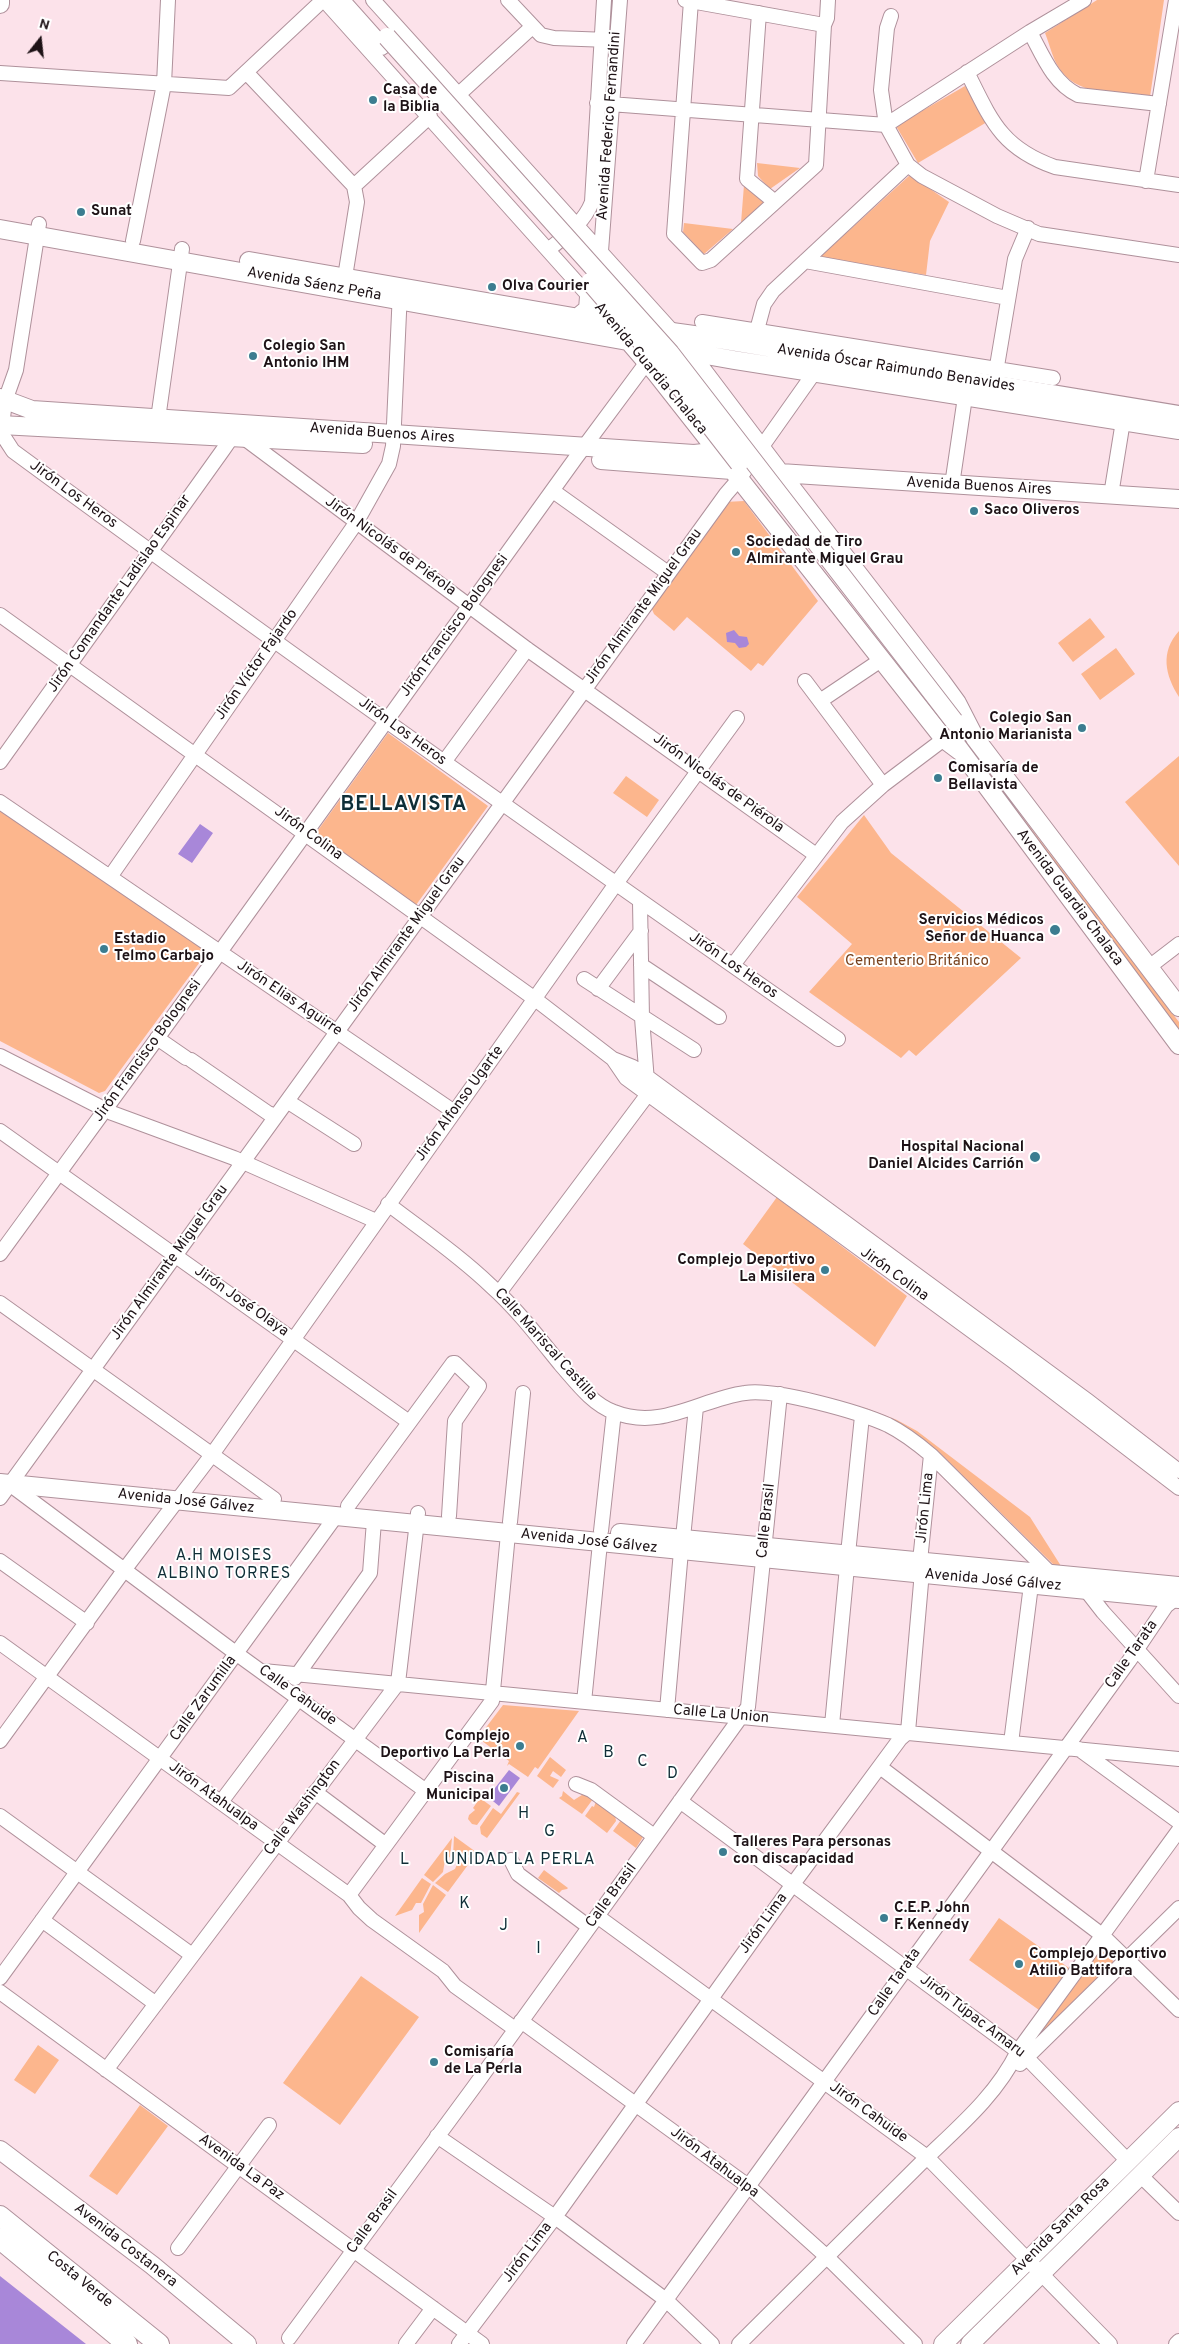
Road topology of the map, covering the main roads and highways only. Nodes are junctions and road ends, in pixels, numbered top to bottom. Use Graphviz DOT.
graph roads {
  1 [pos="0,0"];
  2 [pos="340,0"];
  3 [pos="354,0"];
  4 [pos="0,4"];
  5 [pos="384,42"];
  6 [pos="0,217"];
  7 [pos="0,229"];
  8 [pos="38,230"];
  9 [pos="181,255"];
  10 [pos="400,294"];
  11 [pos="589,297"];
  12 [pos="577,318"];
  13 [pos="614,324"];
  14 [pos="673,332"];
  15 [pos="629,341"];
  16 [pos="688,351"];
  17 [pos="1050,394"];
  18 [pos="3,399"];
  19 [pos="1179,415"];
  20 [pos="1,425"];
  21 [pos="157,426"];
  22 [pos="1179,430"];
  23 [pos="761,446"];
  24 [pos="718,452"];
  25 [pos="579,453"];
  26 [pos="780,473"];
  27 [pos="736,474"];
  28 [pos="1179,499"];
  29 [pos="947,729"];
  30 [pos="975,738"];
  31 [pos="1179,1007"];
  32 [pos="1179,1045"];
  33 [pos="4,1482"];
  34 [pos="180,1496"];
  35 [pos="342,1511"];
  36 [pos="417,1519"];
  37 [pos="509,1528"];
  38 [pos="921,1568"];
  39 [pos="1081,1583"];
  40 [pos="1177,1592"];
  41 [pos="1179,2111"];
  42 [pos="1179,2137"];
  43 [pos="0,2150"];
  44 [pos="0,2216"];
  45 [pos="0,2239"];
  46 [pos="127,2344"];
  47 [pos="159,2344"];
  48 [pos="247,2344"];
  49 [pos="943,2344"];
  50 [pos="970,2344"];
  1 -- 4 [label="main road"];
  2 -- 5 [label="main road, Avenida Guardia Chalaca"];
  3 -- 5 [label="main road, Avenida Guardia Chalaca"];
  5 -- 29 [label="main road, Avenida Guardia Chalaca, bridge"];
  6 -- 8 [label="main road, Avenida Sáenz Peña"];
  7 -- 8 [label="main road, Avenida Sáenz Peña"];
  8 -- 9 [label="main road, Avenida Sáenz Peña"];
  8 -- 9 [label="main road, Avenida Sáenz Peña"];
  9 -- 10 [label="main road, Avenida Sáenz Peña"];
  9 -- 10 [label="main road, Avenida Sáenz Peña"];
  10 -- 12 [label="main road, Avenida Sáenz Peña"];
  10 -- 15 [label="main road, Avenida Sáenz Peña"];
  11 -- 12 [label="main road"];
  12 -- 13 [label="main road, Avenida Sáenz Peña"];
  13 -- 14 [label="main road, Avenida Óscar Raimundo Benavides"];
  13 -- 15 [label="main road, Avenida Guardia Chalaca"];
  14 -- 16 [label="main road, Avenida Guardia Chalaca"];
  14 -- 17 [label="main road, Avenida Óscar Raimundo Benavides"];
  15 -- 16 [label="main road, Avenida Óscar Raimundo Benavides"];
  15 -- 24 [label="main road, Avenida Guardia Chalaca"];
  16 -- 17 [label="main road, Avenida Óscar Raimundo Benavides"];
  16 -- 23 [label="main road, Avenida Guardia Chalaca"];
  17 -- 19 [label="main road, Avenida Óscar Raimundo Benavides"];
  17 -- 22 [label="main road, Avenida Óscar Raimundo Benavides"];
  18 -- 21 [label="main road, Avenida Buenos Aires"];
  20 -- 21 [label="main road, Avenida Buenos Aires"];
  21 -- 25 [label="main road, Avenida Buenos Aires"];
  23 -- 24 [label="main road, Avenida Buenos Aires"];
  23 -- 26 [label="main road, Avenida Guardia Chalaca"];
  24 -- 25 [label="main road, Avenida Buenos Aires"];
  24 -- 27 [label="main road, Avenida Guardia Chalaca"];
  25 -- 27 [label="main road, Avenida Buenos Aires"];
  26 -- 28 [label="main road, Avenida Buenos Aires"];
  26 -- 30 [label="main road, Avenida Guardia Chalaca"];
  27 -- 29 [label="main road, Avenida Guardia Chalaca"];
  29 -- 30 [label="main road, Avenida Guardia Chalaca"];
  29 -- 32 [label="main road, Avenida Guardia Chalaca"];
  30 -- 31 [label="main road, Avenida Guardia Chalaca"];
  33 -- 34 [label="main road, Avenida José Gálvez"];
  34 -- 35 [label="main road, Avenida José Gálvez"];
  34 -- 35 [label="main road, Avenida José Gálvez"];
  35 -- 36 [label="main road, Avenida José Gálvez"];
  35 -- 36 [label="main road, Avenida José Gálvez"];
  36 -- 37 [label="main road, Avenida José Gálvez"];
  36 -- 37 [label="main road, Avenida José Gálvez"];
  37 -- 38 [label="main road, Avenida José Gálvez"];
  38 -- 39 [label="main road, Avenida José Gálvez"];
  38 -- 39 [label="main road, Avenida José Gálvez"];
  39 -- 40 [label="main road, Avenida José Gálvez"];
  41 -- 49 [label="main road, Avenida Santa Rosa"];
  42 -- 50 [label="main road, Avenida Santa Rosa"];
  43 -- 48 [label="main road, Avenida Costanera"];
  44 -- 47 [label="highway, Costa Verde"];
  45 -- 46 [label="highway, Costa Verde"];
}
